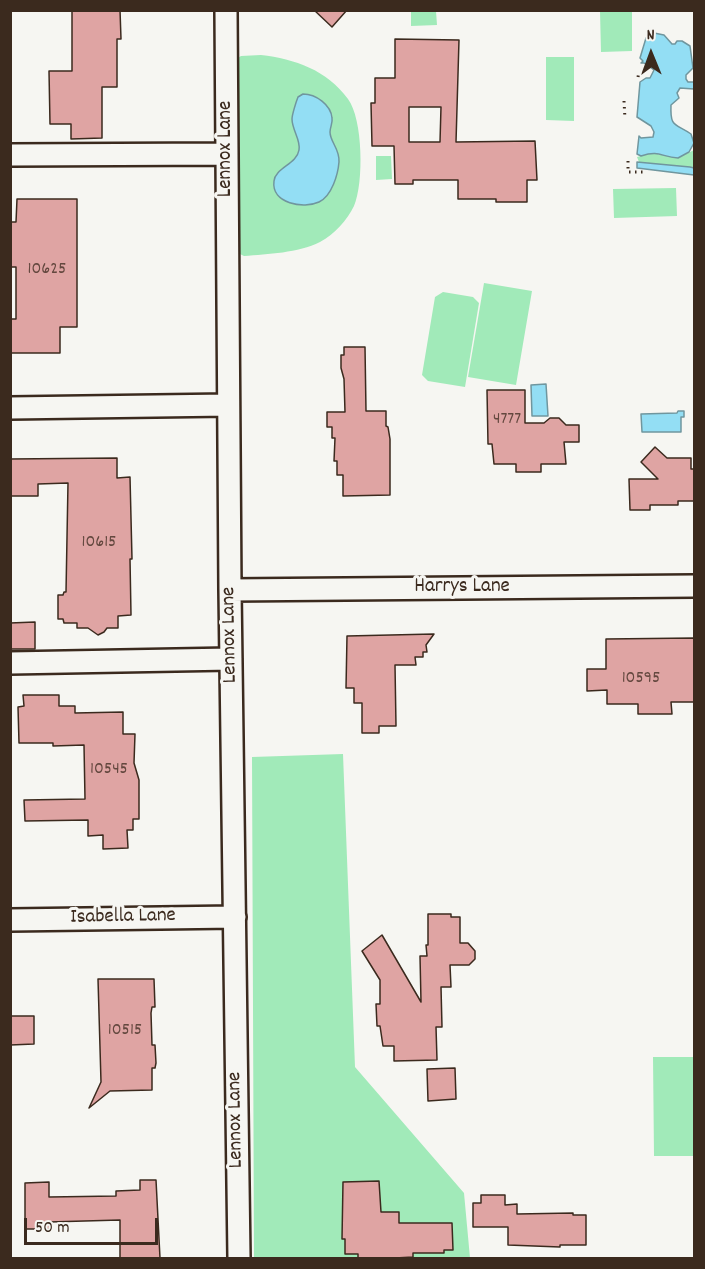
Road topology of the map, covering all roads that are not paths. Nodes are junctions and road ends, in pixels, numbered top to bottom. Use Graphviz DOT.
graph roads {
  1 [pos="226,10"];
  2 [pos="227,154"];
  3 [pos="10,156"];
  4 [pos="228,405"];
  5 [pos="10,408"];
  6 [pos="694,586"];
  7 [pos="230,590"];
  8 [pos="231,659"];
  9 [pos="10,663"];
  10 [pos="235,917"];
  11 [pos="10,920"];
  12 [pos="239,1258"];
  1 -- 2 [label="street, Lennox Lane"];
  2 -- 3 [label="street"];
  2 -- 4 [label="street, Lennox Lane"];
  4 -- 5 [label="street"];
  4 -- 7 [label="street, Lennox Lane"];
  6 -- 7 [label="street, Harrys Lane"];
  7 -- 8 [label="street, Lennox Lane"];
  8 -- 9 [label="street"];
  8 -- 10 [label="street, Lennox Lane"];
  10 -- 11 [label="street, Isabella Lane"];
  10 -- 12 [label="street, Lennox Lane"];
}
